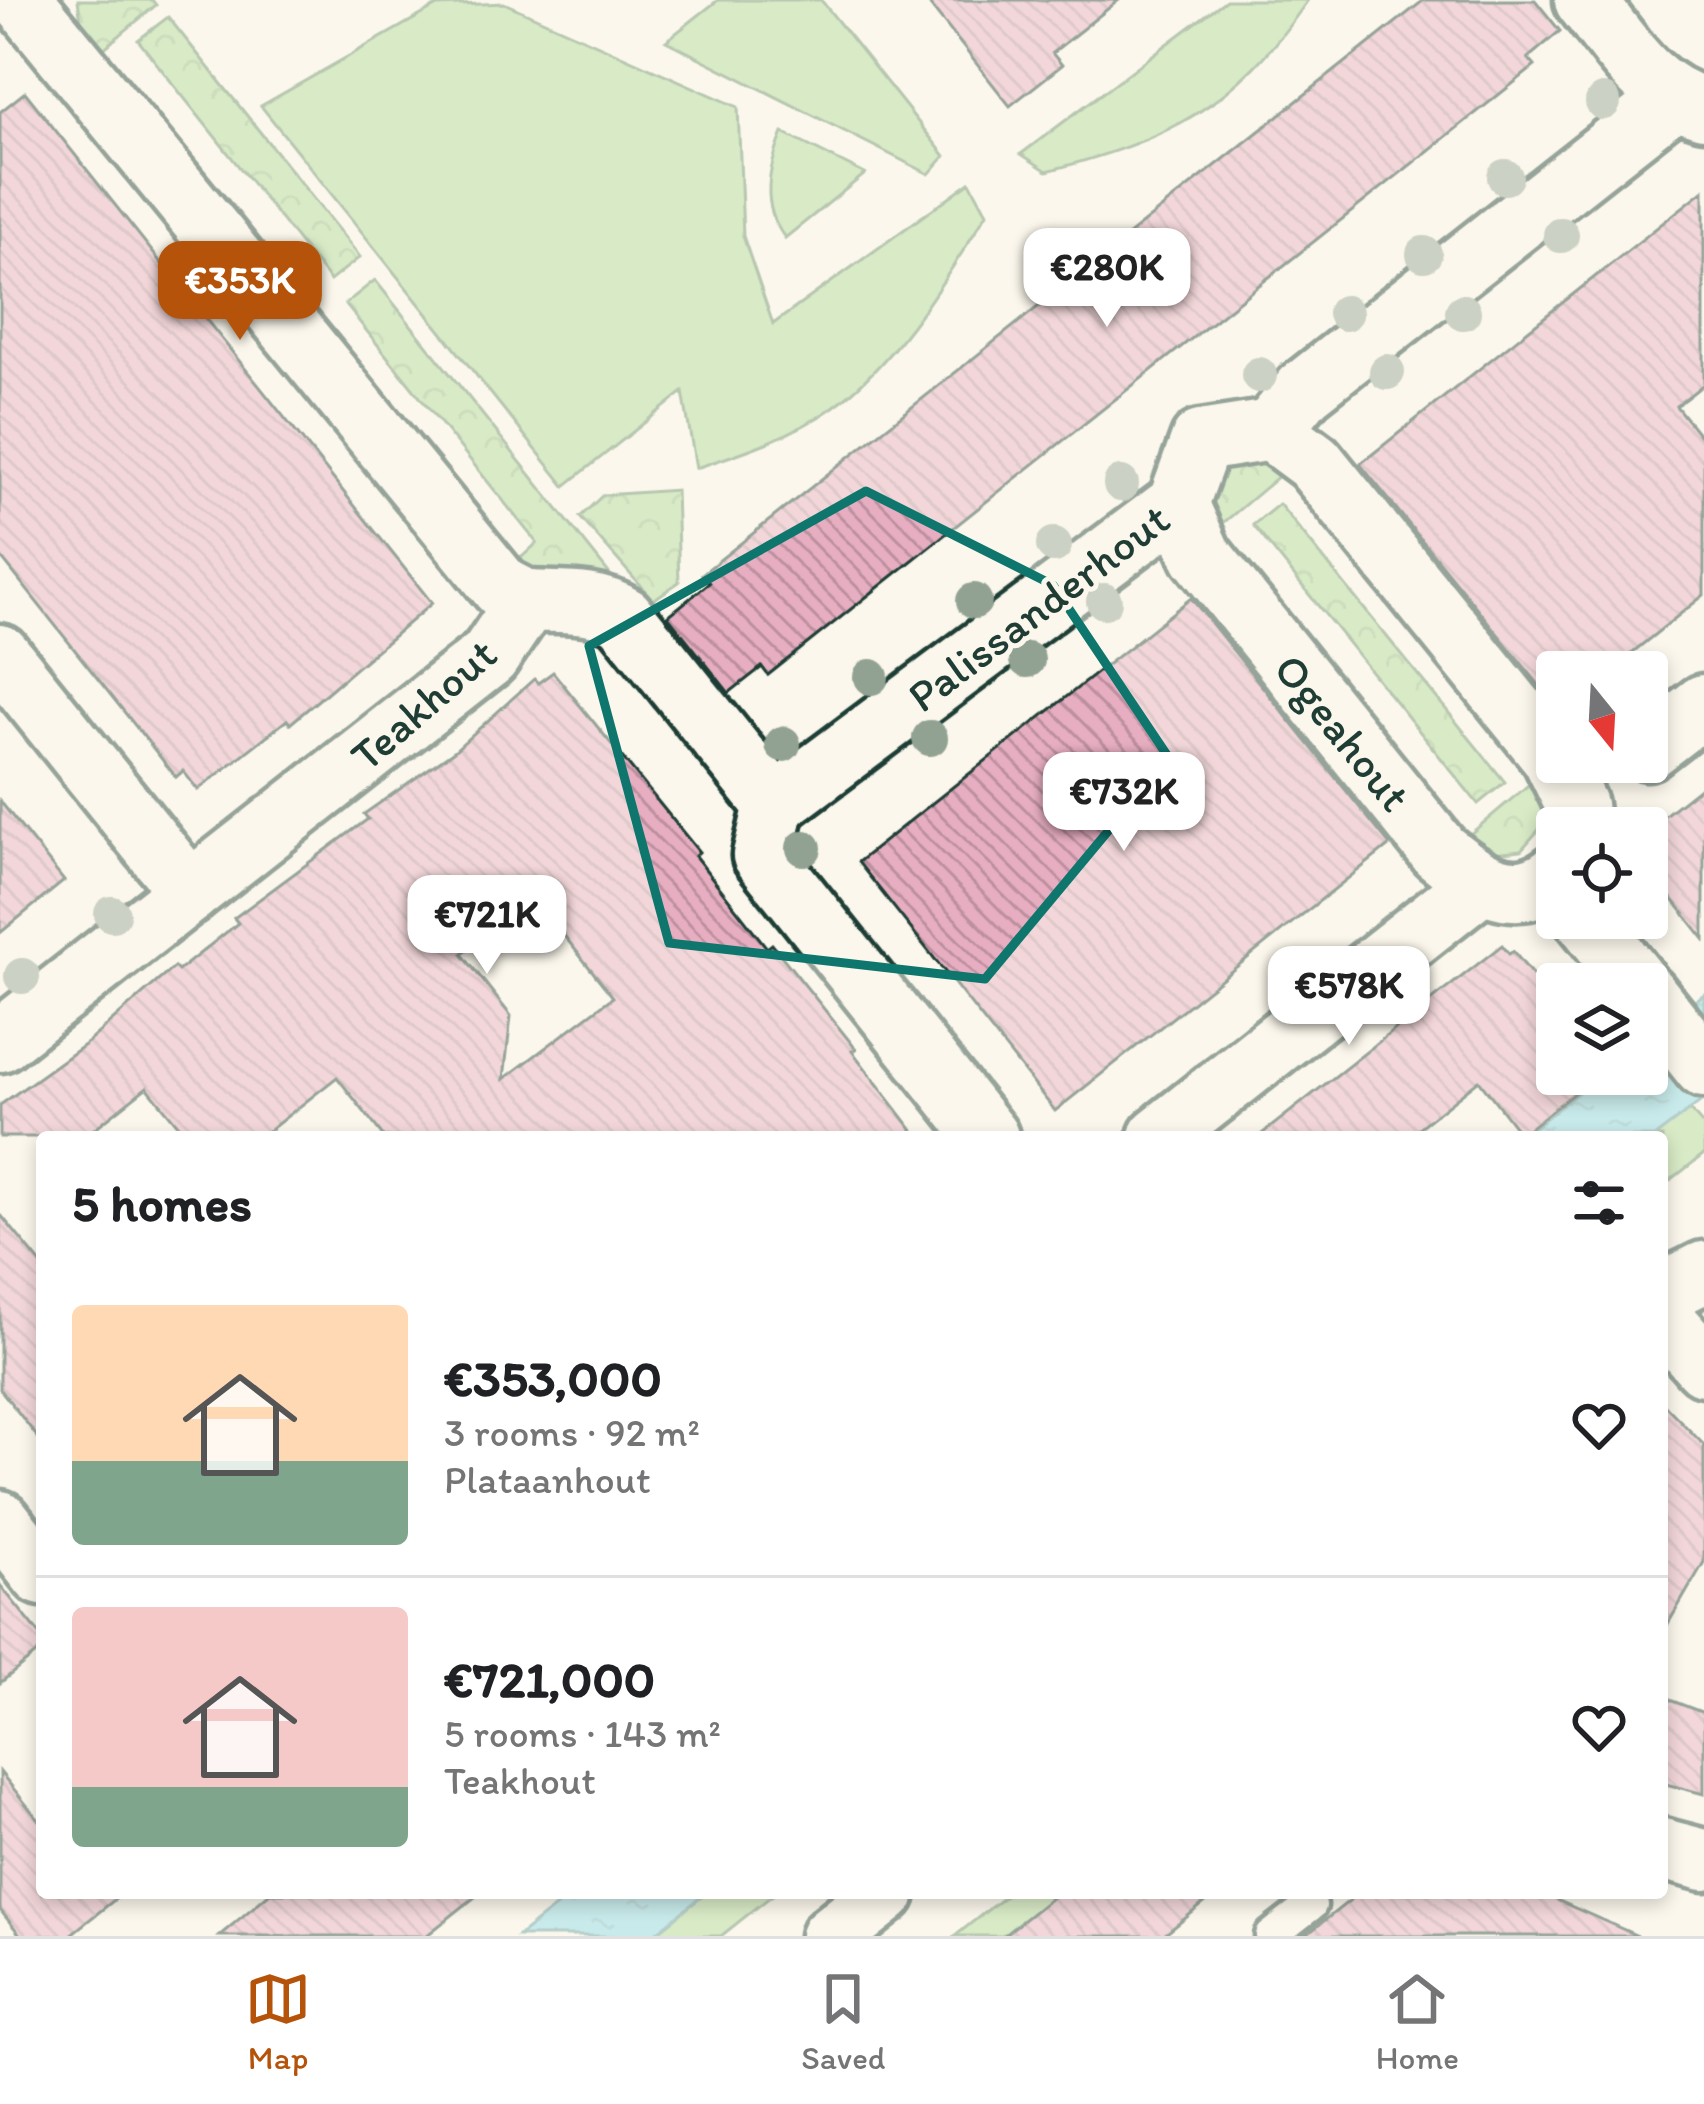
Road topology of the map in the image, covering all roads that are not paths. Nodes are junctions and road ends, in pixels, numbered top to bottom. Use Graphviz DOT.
graph roads {
  1 [pos="20,0"];
  2 [pos="1585,0"];
  3 [pos="0,13"];
  4 [pos="1688,104"];
  5 [pos="1271,430"];
  6 [pos="1178,504"];
  7 [pos="527,601"];
  8 [pos="0,655"];
  9 [pos="1704,704"];
  10 [pos="1668,732"];
  11 [pos="776,806"];
  12 [pos="1560,807"];
  13 [pos="1536,879"];
  14 [pos="1479,884"];
  15 [pos="190,892"];
  16 [pos="1668,1021"];
  17 [pos="0,1041"];
  18 [pos="1704,1066"];
  19 [pos="983,1131"];
  20 [pos="1167,1131"];
  21 [pos="1704,1272"];
  22 [pos="1668,1290"];
  23 [pos="1668,1324"];
  24 [pos="1704,1365"];
  25 [pos="0,1521"];
  26 [pos="36,1567"];
  27 [pos="1668,1851"];
  28 [pos="1704,1860"];
  29 [pos="877,1899"];
  30 [pos="1306,1899"];
  31 [pos="831,1936"];
  32 [pos="1271,1936"];
  1 -- 3 [label="street"];
  1 -- 7 [label="street"];
  2 -- 4 [label="street"];
  4 -- 5 [label="street"];
  5 -- 6 [label="street, Palissanderhout"];
  5 -- 12 [label="street"];
  6 -- 11 [label="street, Palissanderhout"];
  6 -- 14 [label="street, Ogeahout"];
  7 -- 11 [label="street, Teakhout"];
  7 -- 15 [label="street, Teakhout"];
  8 -- 15 [label="street"];
  9 -- 10 [label="street"];
  11 -- 19 [label="street"];
  13 -- 14 [label="street"];
  14 -- 20 [label="street"];
  15 -- 17 [label="street, Teakhout"];
  16 -- 18 [label="street"];
  21 -- 22 [label="street"];
  23 -- 24 [label="street"];
  25 -- 26 [label="street"];
  27 -- 28 [label="street"];
  29 -- 31 [label="street"];
  30 -- 32 [label="lane"];
}
